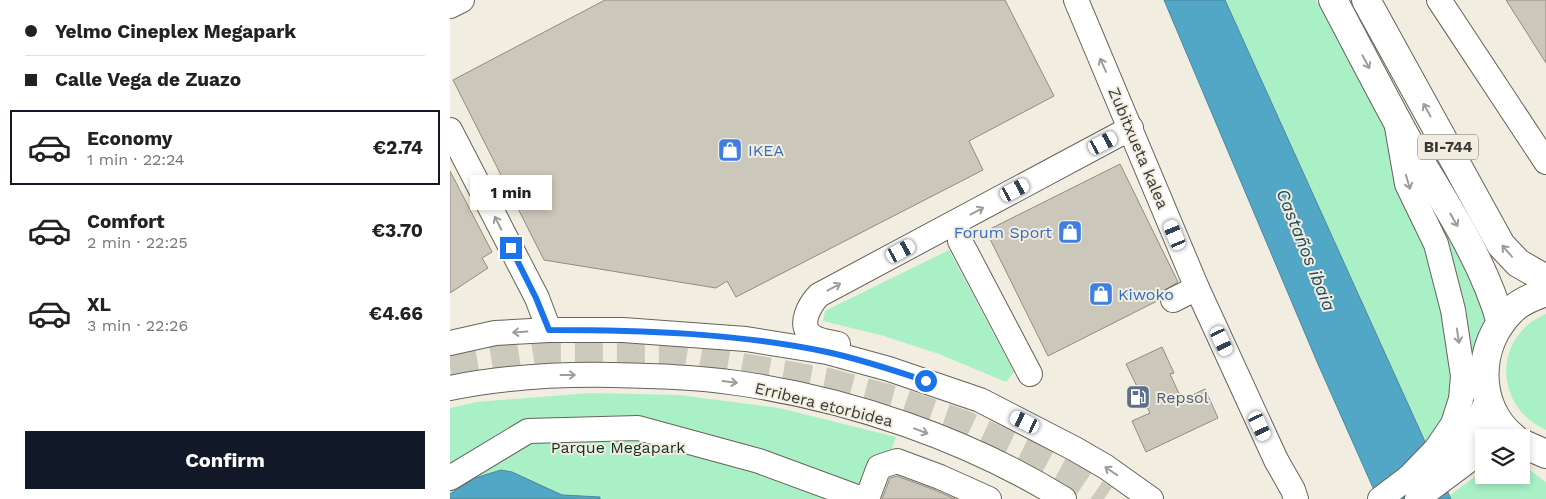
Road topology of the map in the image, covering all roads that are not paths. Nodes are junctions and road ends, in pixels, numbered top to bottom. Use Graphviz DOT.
graph roads {
  1 [pos="462,0"];
  2 [pos="1076,0"];
  3 [pos="1333,0"];
  4 [pos="1366,0"];
  5 [pos="1440,0"];
  6 [pos="450,6"];
  7 [pos="1395,118"];
  8 [pos="1131,128"];
  9 [pos="450,130"];
  10 [pos="1546,162"];
  11 [pos="960,241"];
  12 [pos="1546,279"];
  13 [pos="1197,288"];
  14 [pos="1546,292"];
  15 [pos="1174,300"];
  16 [pos="1500,323"];
  17 [pos="549,330"];
  18 [pos="450,343"];
  19 [pos="1030,374"];
  20 [pos="450,388"];
  21 [pos="1488,399"];
  22 [pos="980,400"];
  23 [pos="1506,429"];
  24 [pos="1530,447"];
  25 [pos="1546,454"];
  26 [pos="1475,456"];
  27 [pos="1276,460"];
  28 [pos="1409,477"];
  29 [pos="450,478"];
  30 [pos="862,499"];
  31 [pos="867,499"];
  32 [pos="988,499"];
  33 [pos="1064,499"];
  34 [pos="1151,499"];
  35 [pos="1276,499"];
  36 [pos="1296,499"];
  37 [pos="1380,499"];
  38 [pos="1417,499"];
  1 -- 6 [label="street"];
  8 -- 2 [label="street, Zubitxueta kalea, one-way"];
  3 -- 7 [label="main road, BI-744, one-way"];
  12 -- 4 [label="main road, BI-744, one-way"];
  5 -- 10 [label="street"];
  7 -- 16 [label="main road, BI-744, one-way"];
  7 -- 28 [label="street, one-way"];
  8 -- 13 [label="street, Zubitxueta kalea"];
  22 -- 8 [label="street, one-way"];
  17 -- 9 [label="street, one-way"];
  11 -- 19 [label="street"];
  13 -- 15 [label="street"];
  13 -- 27 [label="street, Zubitxueta kalea"];
  14 -- 16 [label="main road"];
  16 -- 21 [label="main road"];
  17 -- 18 [label="street, one-way"];
  17 -- 22 [label="street"];
  20 -- 33 [label="street, Erribera etorbidea, one-way"];
  21 -- 23 [label="main road"];
  21 -- 28 [label="street"];
  34 -- 22 [label="street, one-way"];
  24 -- 25 [label="main road"];
  26 -- 38 [label="street"];
  27 -- 35 [label="street, Zubitxueta kalea"];
  27 -- 36 [label="street, Zubitxueta kalea"];
  28 -- 37 [label="street"];
  29 -- 30 [label="street"];
  31 -- 32 [label="street"];
}
